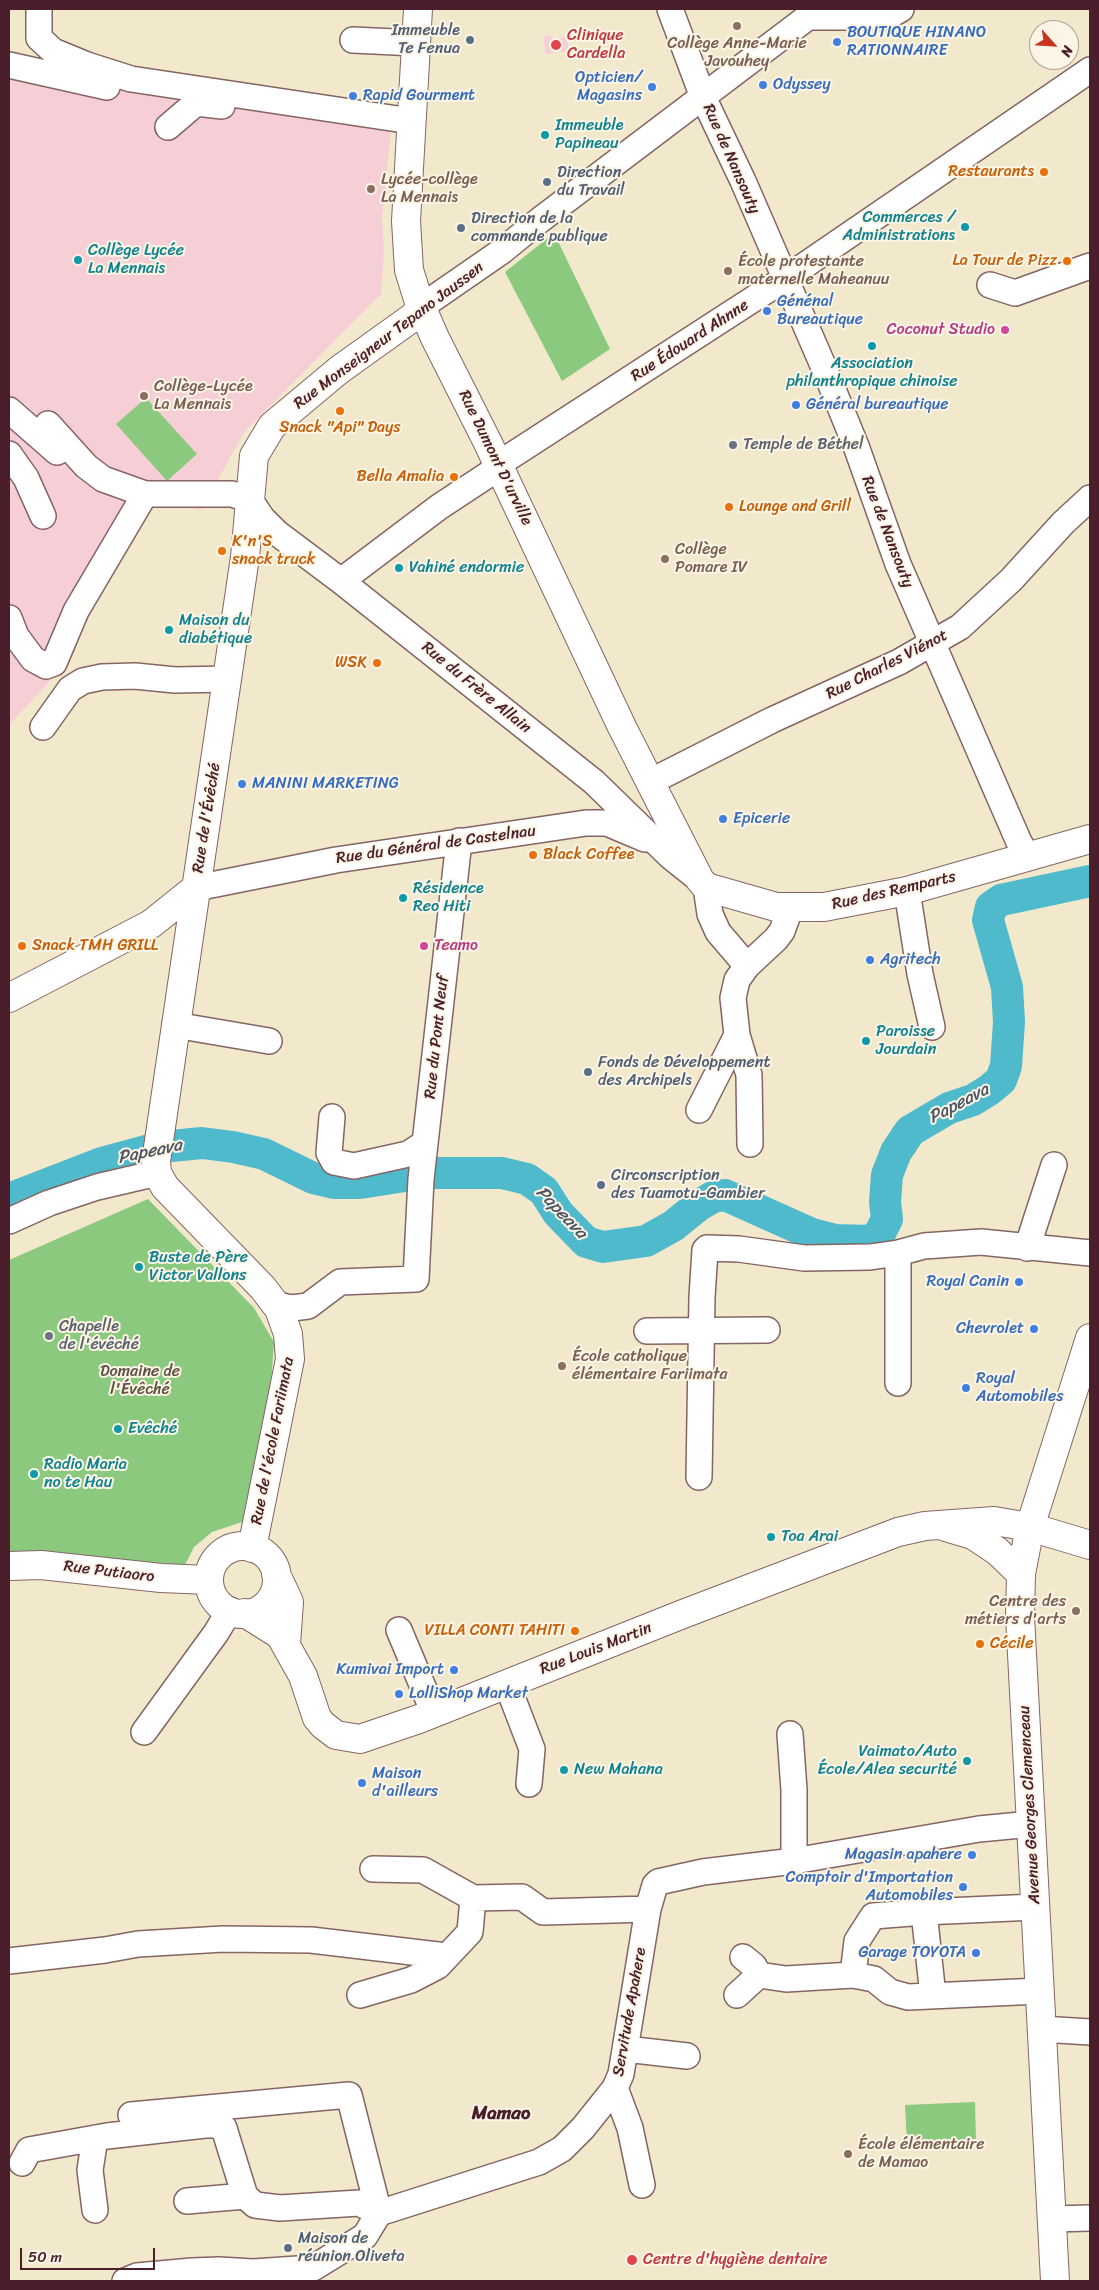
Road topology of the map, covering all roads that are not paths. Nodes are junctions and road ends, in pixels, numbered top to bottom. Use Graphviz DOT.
graph roads {
  1 [pos="39,9"];
  2 [pos="418,9"];
  3 [pos="670,9"];
  4 [pos="902,9"];
  5 [pos="808,13"];
  6 [pos="353,40"];
  7 [pos="416,43"];
  8 [pos="9,65"];
  9 [pos="1090,70"];
  10 [pos="703,97"];
  11 [pos="196,103"];
  12 [pos="168,127"];
  13 [pos="411,127"];
  14 [pos="1090,266"];
  15 [pos="786,278"];
  16 [pos="990,285"];
  17 [pos="421,307"];
  18 [pos="9,410"];
  19 [pos="48,424"];
  20 [pos="9,454"];
  21 [pos="497,465"];
  22 [pos="86,466"];
  23 [pos="145,494"];
  24 [pos="1090,498"];
  25 [pos="250,500"];
  26 [pos="43,516"];
  27 [pos="341,581"];
  28 [pos="9,618"];
  29 [pos="933,643"];
  30 [pos="228,679"];
  31 [pos="43,727"];
  32 [pos="650,782"];
  33 [pos="1084,840"];
  34 [pos="459,841"];
  35 [pos="670,856"];
  36 [pos="1027,856"];
  37 [pos="703,884"];
  38 [pos="196,888"];
  39 [pos="907,891"];
  40 [pos="790,908"];
  41 [pos="747,966"];
  42 [pos="9,998"];
  43 [pos="175,1024"];
  44 [pos="932,1027"];
  45 [pos="737,1035"];
  46 [pos="268,1041"];
  47 [pos="699,1110"];
  48 [pos="332,1117"];
  49 [pos="750,1144"];
  50 [pos="157,1157"];
  51 [pos="423,1160"];
  52 [pos="1054,1165"];
  53 [pos="9,1221"];
  54 [pos="1027,1248"];
  55 [pos="898,1253"];
  56 [pos="1090,1253"];
  57 [pos="277,1306"];
  58 [pos="767,1330"];
  59 [pos="647,1331"];
  60 [pos="701,1332"];
  61 [pos="1090,1338"];
  62 [pos="1084,1375"];
  63 [pos="898,1383"];
  64 [pos="699,1477"];
  65 [pos="940,1525"];
  66 [pos="1030,1527"];
  67 [pos="1090,1545"];
  68 [pos="252,1548"];
  69 [pos="9,1566"];
  70 [pos="276,1574"];
  71 [pos="1021,1574"];
  72 [pos="209,1580"];
  73 [pos="237,1612"];
  74 [pos="399,1630"];
  75 [pos="286,1644"];
  76 [pos="507,1684"];
  77 [pos="434,1713"];
  78 [pos="144,1732"];
  79 [pos="790,1734"];
  80 [pos="529,1784"];
  81 [pos="1030,1824"];
  82 [pos="794,1861"];
  83 [pos="373,1869"];
  84 [pos="473,1898"];
  85 [pos="1035,1907"];
  86 [pos="648,1909"];
  87 [pos="924,1912"];
  88 [pos="446,1956"];
  89 [pos="742,1957"];
  90 [pos="9,1961"];
  91 [pos="853,1974"];
  92 [pos="759,1975"];
  93 [pos="1039,1991"];
  94 [pos="360,1995"];
  95 [pos="737,1995"];
  96 [pos="933,1996"];
  97 [pos="1041,2029"];
  98 [pos="1090,2032"];
  99 [pos="626,2049"];
  100 [pos="687,2056"];
  101 [pos="615,2088"];
  102 [pos="131,2115"];
  103 [pos="95,2138"];
  104 [pos="248,2151"];
  105 [pos="22,2163"];
  106 [pos="642,2185"];
  107 [pos="187,2201"];
  108 [pos="252,2201"];
  109 [pos="95,2210"];
  110 [pos="379,2213"];
  111 [pos="1090,2218"];
  112 [pos="1051,2219"];
  113 [pos="125,2281"];
  114 [pos="1054,2281"];
  1 -- 13 [label="street"];
  2 -- 7 [label="main road, Rue Dumont D'urville"];
  3 -- 10 [label="street, Rue de Nansouty"];
  4 -- 5 [label="street"];
  5 -- 10 [label="street, Rue Monseigneur Tepano Jaussen"];
  6 -- 7 [label="street"];
  7 -- 13 [label="main road, Rue Dumont D'urville"];
  8 -- 11 [label="street"];
  9 -- 15 [label="street, Rue Édouard Ahnne"];
  10 -- 15 [label="street, Rue de Nansouty"];
  10 -- 17 [label="street, Rue Monseigneur Tepano Jaussen"];
  11 -- 12 [label="street"];
  11 -- 13 [label="street"];
  13 -- 17 [label="main road, Rue Dumont D'urville"];
  14 -- 16 [label="street"];
  15 -- 21 [label="street, Rue Édouard Ahnne"];
  15 -- 29 [label="street, Rue de Nansouty"];
  17 -- 21 [label="main road, Rue Dumont D'urville"];
  17 -- 25 [label="main road, Rue Monseigneur Tepano Jaussen"];
  18 -- 22 [label="street"];
  19 -- 22 [label="street"];
  20 -- 26 [label="street"];
  21 -- 27 [label="street, Rue Édouard Ahnne"];
  21 -- 32 [label="main road, Rue Dumont D'urville"];
  22 -- 23 [label="street"];
  23 -- 25 [label="street"];
  23 -- 28 [label="street"];
  24 -- 29 [label="street, Rue Charles Viénot"];
  25 -- 27 [label="street, Rue du Frère Allain"];
  25 -- 30 [label="main road, Rue de l'Évêché"];
  27 -- 35 [label="street, Rue du Frère Allain"];
  29 -- 32 [label="street, Rue Charles Viénot"];
  29 -- 36 [label="street, Rue de Nansouty"];
  30 -- 31 [label="street"];
  30 -- 38 [label="main road, Rue de l'Évêché"];
  32 -- 37 [label="main road, Rue Dumont D'urville"];
  33 -- 36 [label="main road, Rue des Remparts"];
  34 -- 35 [label="street, Rue du Général de Castelnau"];
  34 -- 38 [label="street, Rue du Général de Castelnau"];
  34 -- 51 [label="street, Rue du Pont Neuf"];
  35 -- 37 [label="street, Rue du Frère Allain"];
  36 -- 39 [label="main road, Rue des Remparts"];
  37 -- 40 [label="main road, Rue des Remparts"];
  37 -- 41 [label="street"];
  38 -- 42 [label="main road"];
  38 -- 43 [label="main road, Rue de l'Évêché"];
  39 -- 40 [label="main road, Rue des Remparts"];
  39 -- 44 [label="street"];
  40 -- 41 [label="street"];
  41 -- 45 [label="street"];
  43 -- 46 [label="street"];
  43 -- 50 [label="main road, Rue de l'Évêché"];
  45 -- 47 [label="street"];
  45 -- 49 [label="street"];
  48 -- 51 [label="street"];
  50 -- 53 [label="street"];
  50 -- 57 [label="main road, Rue de l'école Fariimata"];
  51 -- 57 [label="street, Rue du Pont Neuf"];
  52 -- 54 [label="street"];
  54 -- 55 [label="street"];
  54 -- 56 [label="street"];
  55 -- 60 [label="street"];
  55 -- 63 [label="street"];
  57 -- 68 [label="main road, Rue de l'école Fariimata"];
  58 -- 60 [label="street"];
  59 -- 60 [label="street"];
  60 -- 64 [label="street"];
  61 -- 62 [label="main road, Avenue Georges Clemenceau"];
  62 -- 66 [label="main road, Avenue Georges Clemenceau"];
  65 -- 66 [label="main road, Rue Louis Martin"];
  65 -- 71 [label="main road"];
  65 -- 76 [label="main road, Rue Louis Martin"];
  66 -- 67 [label="main road, Rue Louis Martin"];
  66 -- 71 [label="main road, Avenue Georges Clemenceau"];
  68 -- 70 [label="main road"];
  68 -- 72 [label="main road"];
  69 -- 72 [label="main road, Rue Putiaoro"];
  70 -- 73 [label="main road"];
  70 -- 75 [label="main road"];
  71 -- 81 [label="main road, Avenue Georges Clemenceau"];
  72 -- 73 [label="main road"];
  73 -- 75 [label="main road"];
  73 -- 78 [label="street"];
  74 -- 77 [label="street"];
  75 -- 77 [label="main road, Rue Louis Martin"];
  76 -- 77 [label="main road, Rue Louis Martin"];
  76 -- 80 [label="street"];
  79 -- 82 [label="street"];
  81 -- 82 [label="street, Servitude Apahere"];
  81 -- 85 [label="main road, Avenue Georges Clemenceau"];
  82 -- 86 [label="street, Servitude Apahere"];
  83 -- 84 [label="street"];
  84 -- 86 [label="street"];
  84 -- 88 [label="street"];
  85 -- 87 [label="street"];
  85 -- 93 [label="main road, Avenue Georges Clemenceau"];
  86 -- 99 [label="street, Servitude Apahere"];
  87 -- 91 [label="street"];
  87 -- 96 [label="street"];
  88 -- 90 [label="street"];
  88 -- 94 [label="street"];
  89 -- 92 [label="street"];
  91 -- 92 [label="street"];
  91 -- 96 [label="street"];
  92 -- 95 [label="street"];
  93 -- 96 [label="street"];
  93 -- 97 [label="main road, Avenue Georges Clemenceau"];
  97 -- 98 [label="street"];
  97 -- 112 [label="main road, Avenue Georges Clemenceau"];
  99 -- 100 [label="street"];
  99 -- 101 [label="street, Servitude Apahere"];
  101 -- 106 [label="street"];
  101 -- 110 [label="street, Servitude Apahere"];
  102 -- 110 [label="street"];
  103 -- 105 [label="street"];
  103 -- 108 [label="street"];
  103 -- 109 [label="street"];
  104 -- 108 [label="street"];
  107 -- 108 [label="street"];
  108 -- 110 [label="street"];
  110 -- 113 [label="street"];
  111 -- 112 [label="street"];
  112 -- 114 [label="main road, Avenue Georges Clemenceau"];
}
